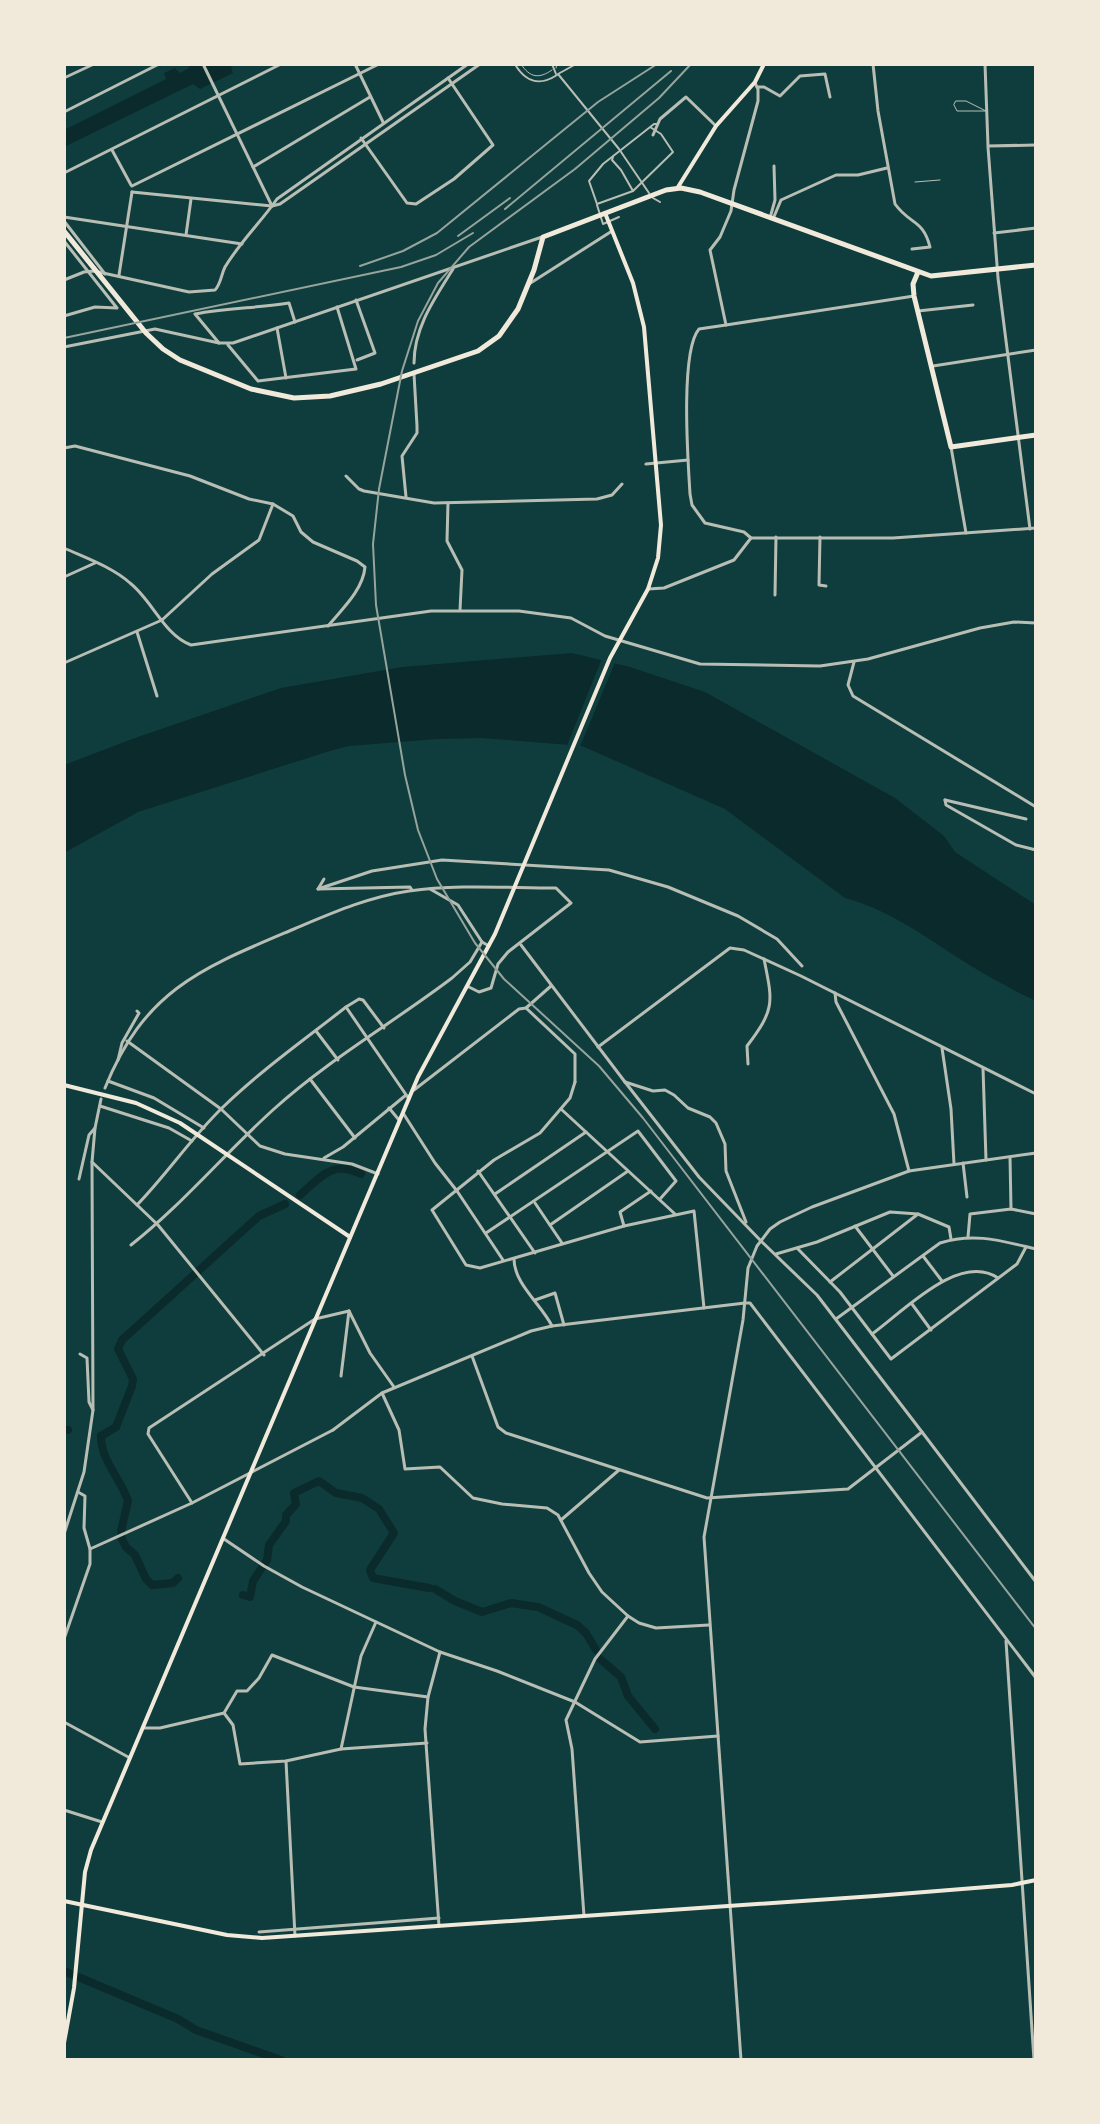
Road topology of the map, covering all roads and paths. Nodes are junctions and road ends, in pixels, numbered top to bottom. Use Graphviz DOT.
graph roads {
  1 [pos="94,64"];
  2 [pos="159,64"];
  3 [pos="203,64"];
  4 [pos="281,64"];
  5 [pos="355,64"];
  6 [pos="379,64"];
  7 [pos="468,64"];
  8 [pos="480,64"];
  9 [pos="522,64"];
  10 [pos="552,64"];
  11 [pos="559,64"];
  12 [pos="576,64"];
  13 [pos="764,64"];
  14 [pos="873,64"];
  15 [pos="985,64"];
  16 [pos="517,66"];
  17 [pos="359,73"];
  18 [pos="558,75"];
  19 [pos="64,78"];
  20 [pos="448,78"];
  21 [pos="452,84"];
  22 [pos="756,84"];
  23 [pos="218,95"];
  24 [pos="370,97"];
  25 [pos="830,97"];
  26 [pos="986,111"];
  27 [pos="64,112"];
  28 [pos="383,122"];
  29 [pos="659,124"];
  30 [pos="716,126"];
  31 [pos="650,127"];
  32 [pos="236,133"];
  33 [pos="653,135"];
  34 [pos="361,138"];
  35 [pos="365,144"];
  36 [pos="1036,145"];
  37 [pos="988,146"];
  38 [pos="112,150"];
  39 [pos="620,150"];
  40 [pos="614,156"];
  41 [pos="774,166"];
  42 [pos="253,167"];
  43 [pos="888,168"];
  44 [pos="64,173"];
  45 [pos="940,180"];
  46 [pos="915,182"];
  47 [pos="641,184"];
  48 [pos="132,186"];
  49 [pos="678,187"];
  50 [pos="633,191"];
  51 [pos="132,192"];
  52 [pos="191,199"];
  53 [pos="657,203"];
  54 [pos="597,204"];
  55 [pos="732,204"];
  56 [pos="272,206"];
  57 [pos="605,213"];
  58 [pos="619,217"];
  59 [pos="771,218"];
  60 [pos="64,219"];
  61 [pos="126,226"];
  62 [pos="1036,228"];
  63 [pos="64,231"];
  64 [pos="612,231"];
  65 [pos="994,233"];
  66 [pos="186,235"];
  67 [pos="543,237"];
  68 [pos="65,243"];
  69 [pos="242,244"];
  70 [pos="912,249"];
  71 [pos="1036,265"];
  72 [pos="453,269"];
  73 [pos="997,270"];
  74 [pos="88,271"];
  75 [pos="918,272"];
  76 [pos="105,274"];
  77 [pos="118,276"];
  78 [pos="64,280"];
  79 [pos="529,284"];
  80 [pos="914,296"];
  81 [pos="356,300"];
  82 [pos="973,305"];
  83 [pos="337,307"];
  84 [pos="918,311"];
  85 [pos="64,316"];
  86 [pos="295,322"];
  87 [pos="726,325"];
  88 [pos="277,328"];
  89 [pos="219,343"];
  90 [pos="228,345"];
  91 [pos="64,347"];
  92 [pos="1036,350"];
  93 [pos="1009,354"];
  94 [pos="355,361"];
  95 [pos="414,363"];
  96 [pos="932,366"];
  97 [pos="414,374"];
  98 [pos="286,378"];
  99 [pos="1036,435"];
  100 [pos="1019,438"];
  101 [pos="951,447"];
  102 [pos="64,448"];
  103 [pos="688,460"];
  104 [pos="647,464"];
  105 [pos="346,476"];
  106 [pos="622,484"];
  107 [pos="406,497"];
  108 [pos="448,503"];
  109 [pos="273,504"];
  110 [pos="1033,528"];
  111 [pos="966,533"];
  112 [pos="776,537"];
  113 [pos="820,537"];
  114 [pos="751,538"];
  115 [pos="64,548"];
  116 [pos="95,563"];
  117 [pos="64,577"];
  118 [pos="826,586"];
  119 [pos="648,589"];
  120 [pos="775,595"];
  121 [pos="460,610"];
  122 [pos="162,620"];
  123 [pos="1036,623"];
  124 [pos="328,627"];
  125 [pos="137,632"];
  126 [pos="618,640"];
  127 [pos="854,662"];
  128 [pos="64,663"];
  129 [pos="157,696"];
  130 [pos="1036,807"];
  131 [pos="1026,819"];
  132 [pos="1036,850"];
  133 [pos="324,879"];
  134 [pos="428,888"];
  135 [pos="318,889"];
  136 [pos="412,890"];
  137 [pos="482,942"];
  138 [pos="520,943"];
  139 [pos="489,946"];
  140 [pos="764,959"];
  141 [pos="802,966"];
  142 [pos="467,986"];
  143 [pos="551,986"];
  144 [pos="835,993"];
  145 [pos="346,1007"];
  146 [pos="526,1008"];
  147 [pos="137,1011"];
  148 [pos="384,1028"];
  149 [pos="316,1030"];
  150 [pos="368,1039"];
  151 [pos="127,1041"];
  152 [pos="598,1047"];
  153 [pos="942,1047"];
  154 [pos="118,1060"];
  155 [pos="338,1060"];
  156 [pos="748,1064"];
  157 [pos="983,1068"];
  158 [pos="310,1079"];
  159 [pos="108,1081"];
  160 [pos="625,1082"];
  161 [pos="64,1085"];
  162 [pos="105,1088"];
  163 [pos="412,1092"];
  164 [pos="1036,1094"];
  165 [pos="407,1097"];
  166 [pos="101,1099"];
  167 [pos="100,1106"];
  168 [pos="389,1108"];
  169 [pos="221,1109"];
  170 [pos="561,1109"];
  171 [pos="403,1113"];
  172 [pos="400,1121"];
  173 [pos="95,1128"];
  174 [pos="204,1128"];
  175 [pos="586,1132"];
  176 [pos="199,1133"];
  177 [pos="247,1135"];
  178 [pos="355,1138"];
  179 [pos="192,1141"];
  180 [pos="608,1151"];
  181 [pos="1036,1153"];
  182 [pos="227,1154"];
  183 [pos="1010,1157"];
  184 [pos="324,1158"];
  185 [pos="986,1160"];
  186 [pos="92,1162"];
  187 [pos="963,1163"];
  188 [pos="954,1164"];
  189 [pos="478,1171"];
  190 [pos="628,1171"];
  191 [pos="909,1171"];
  192 [pos="378,1174"];
  193 [pos="79,1179"];
  194 [pos="457,1191"];
  195 [pos="651,1191"];
  196 [pos="495,1194"];
  197 [pos="967,1197"];
  198 [pos="660,1199"];
  199 [pos="534,1202"];
  200 [pos="137,1205"];
  201 [pos="1011,1209"];
  202 [pos="675,1214"];
  203 [pos="918,1214"];
  204 [pos="1036,1214"];
  205 [pos="511,1218"];
  206 [pos="746,1223"];
  207 [pos="158,1225"];
  208 [pos="550,1225"];
  209 [pos="624,1226"];
  210 [pos="855,1226"];
  211 [pos="486,1233"];
  212 [pos="350,1237"];
  213 [pos="968,1237"];
  214 [pos="951,1239"];
  215 [pos="761,1241"];
  216 [pos="562,1243"];
  217 [pos="131,1245"];
  218 [pos="1026,1247"];
  219 [pos="797,1248"];
  220 [pos="872,1248"];
  221 [pos="1036,1249"];
  222 [pos="535,1253"];
  223 [pos="775,1254"];
  224 [pos="922,1255"];
  225 [pos="514,1259"];
  226 [pos="503,1260"];
  227 [pos="893,1276"];
  228 [pos="999,1278"];
  229 [pos="942,1281"];
  230 [pos="830,1282"];
  231 [pos="535,1300"];
  232 [pos="745,1303"];
  233 [pos="912,1304"];
  234 [pos="852,1307"];
  235 [pos="704,1308"];
  236 [pos="349,1311"];
  237 [pos="315,1319"];
  238 [pos="836,1319"];
  239 [pos="564,1325"];
  240 [pos="552,1326"];
  241 [pos="931,1330"];
  242 [pos="872,1334"];
  243 [pos="80,1354"];
  244 [pos="264,1355"];
  245 [pos="472,1356"];
  246 [pos="341,1376"];
  247 [pos="394,1388"];
  248 [pos="382,1393"];
  249 [pos="93,1410"];
  250 [pos="922,1432"];
  251 [pos="876,1468"];
  252 [pos="619,1470"];
  253 [pos="251,1473"];
  254 [pos="78,1492"];
  255 [pos="711,1498"];
  256 [pos="192,1503"];
  257 [pos="561,1520"];
  258 [pos="64,1534"];
  259 [pos="224,1539"];
  260 [pos="90,1549"];
  261 [pos="1036,1582"];
  262 [pos="628,1616"];
  263 [pos="376,1621"];
  264 [pos="709,1625"];
  265 [pos="1005,1637"];
  266 [pos="64,1639"];
  267 [pos="440,1652"];
  268 [pos="1036,1678"];
  269 [pos="354,1687"];
  270 [pos="428,1697"];
  271 [pos="575,1702"];
  272 [pos="224,1713"];
  273 [pos="64,1722"];
  274 [pos="143,1728"];
  275 [pos="718,1736"];
  276 [pos="427,1743"];
  277 [pos="341,1749"];
  278 [pos="130,1758"];
  279 [pos="286,1761"];
  280 [pos="64,1810"];
  281 [pos="102,1822"];
  282 [pos="1036,1880"];
  283 [pos="1022,1884"];
  284 [pos="64,1901"];
  285 [pos="82,1905"];
  286 [pos="729,1907"];
  287 [pos="584,1916"];
  288 [pos="439,1918"];
  289 [pos="439,1926"];
  290 [pos="293,1929"];
  291 [pos="259,1932"];
  292 [pos="295,1936"];
  293 [pos="64,2043"];
  294 [pos="741,2060"];
  295 [pos="1034,2060"];
  1 -- 19 [label="street"];
  2 -- 27 [label="street"];
  3 -- 23 [label="street"];
  4 -- 23 [label="street"];
  5 -- 17 [label="street"];
  6 -- 17 [label="street"];
  7 -- 20 [label="street"];
  8 -- 21 [label="street"];
  9 -- 11 [label="lane"];
  9 -- 16 [label="street"];
  10 -- 18 [label="street"];
  12 -- 18 [label="street"];
  13 -- 22 [label="main road"];
  14 -- 43 [label="street"];
  15 -- 26 [label="street"];
  16 -- 18 [label="street"];
  17 -- 24 [label="street"];
  17 -- 32 [label="street"];
  18 -- 39 [label="street"];
  20 -- 21 [label="street"];
  20 -- 28 [label="street"];
  21 -- 35 [label="street"];
  21 -- 35 [label="street"];
  22 -- 25 [label="street"];
  22 -- 30 [label="main road"];
  22 -- 55 [label="street"];
  23 -- 32 [label="street"];
  23 -- 38 [label="street"];
  24 -- 28 [label="street"];
  24 -- 42 [label="street"];
  26 -- 26 [label="lane"];
  26 -- 37 [label="street"];
  28 -- 34 [label="street"];
  29 -- 31 [label="street"];
  30 -- 33 [label="street"];
  30 -- 49 [label="main road"];
  31 -- 39 [label="street"];
  31 -- 47 [label="street"];
  32 -- 42 [label="street"];
  32 -- 48 [label="street"];
  34 -- 35 [label="street"];
  34 -- 56 [label="street"];
  35 -- 56 [label="street"];
  36 -- 37 [label="street"];
  37 -- 65 [label="street"];
  38 -- 44 [label="street"];
  38 -- 48 [label="street"];
  39 -- 40 [label="street"];
  39 -- 47 [label="street"];
  40 -- 50 [label="street"];
  40 -- 54 [label="street"];
  41 -- 59 [label="street"];
  42 -- 56 [label="street"];
  43 -- 59 [label="street"];
  43 -- 70 [label="street"];
  45 -- 46 [label="lane"];
  47 -- 50 [label="street"];
  47 -- 53 [label="street"];
  48 -- 51 [label="street"];
  49 -- 55 [label="highway"];
  49 -- 57 [label="highway"];
  50 -- 54 [label="street"];
  51 -- 52 [label="street"];
  51 -- 61 [label="street"];
  52 -- 56 [label="street"];
  52 -- 66 [label="street"];
  54 -- 58 [label="street"];
  55 -- 59 [label="highway"];
  55 -- 87 [label="street"];
  56 -- 69 [label="street"];
  57 -- 64 [label="main road"];
  57 -- 67 [label="highway"];
  59 -- 75 [label="highway"];
  60 -- 61 [label="street"];
  60 -- 76 [label="street"];
  61 -- 66 [label="street"];
  61 -- 77 [label="street"];
  62 -- 65 [label="street"];
  63 -- 97 [label="highway"];
  64 -- 79 [label="street"];
  64 -- 119 [label="main road"];
  65 -- 73 [label="street"];
  66 -- 69 [label="street"];
  67 -- 72 [label="street"];
  67 -- 79 [label="highway"];
  68 -- 74 [label="street"];
  69 -- 77 [label="street"];
  71 -- 73 [label="highway"];
  72 -- 81 [label="street"];
  72 -- 95 [label="street"];
  73 -- 75 [label="highway"];
  73 -- 93 [label="street"];
  74 -- 76 [label="street"];
  74 -- 78 [label="street"];
  74 -- 85 [label="street"];
  75 -- 80 [label="highway"];
  76 -- 77 [label="street"];
  79 -- 97 [label="highway"];
  80 -- 84 [label="highway"];
  80 -- 87 [label="street"];
  81 -- 83 [label="street"];
  81 -- 94 [label="street"];
  82 -- 84 [label="street"];
  83 -- 86 [label="street"];
  83 -- 94 [label="street"];
  84 -- 96 [label="highway"];
  86 -- 88 [label="street"];
  86 -- 89 [label="street"];
  87 -- 103 [label="street"];
  88 -- 90 [label="street"];
  88 -- 98 [label="street"];
  89 -- 90 [label="street"];
  89 -- 91 [label="street"];
  90 -- 98 [label="street"];
  92 -- 93 [label="street"];
  93 -- 96 [label="street"];
  93 -- 100 [label="street"];
  94 -- 98 [label="street"];
  96 -- 101 [label="highway"];
  97 -- 107 [label="street"];
  99 -- 100 [label="highway"];
  100 -- 101 [label="highway"];
  100 -- 110 [label="street"];
  101 -- 111 [label="street"];
  102 -- 109 [label="street"];
  103 -- 104 [label="street"];
  103 -- 114 [label="street"];
  105 -- 107 [label="street"];
  106 -- 108 [label="street"];
  107 -- 108 [label="street"];
  108 -- 121 [label="street"];
  109 -- 122 [label="street"];
  109 -- 124 [label="street"];
  110 -- 111 [label="street"];
  111 -- 113 [label="street"];
  112 -- 113 [label="street"];
  112 -- 114 [label="street"];
  112 -- 120 [label="street"];
  113 -- 118 [label="street"];
  114 -- 119 [label="street"];
  115 -- 116 [label="street"];
  116 -- 117 [label="street"];
  116 -- 122 [label="street"];
  119 -- 126 [label="main road"];
  121 -- 124 [label="street"];
  121 -- 126 [label="street"];
  122 -- 124 [label="street"];
  122 -- 125 [label="street"];
  123 -- 127 [label="street"];
  125 -- 128 [label="street"];
  125 -- 129 [label="street"];
  126 -- 127 [label="street"];
  126 -- 139 [label="main road"];
  127 -- 130 [label="street"];
  131 -- 132 [label="street"];
  133 -- 135 [label="street"];
  134 -- 136 [label="street"];
  134 -- 137 [label="street"];
  134 -- 138 [label="street"];
  135 -- 136 [label="street"];
  135 -- 141 [label="street"];
  136 -- 151 [label="street"];
  137 -- 139 [label="street"];
  137 -- 148 [label="street"];
  138 -- 142 [label="street"];
  138 -- 143 [label="street"];
  139 -- 142 [label="main road"];
  140 -- 144 [label="street"];
  140 -- 152 [label="street"];
  140 -- 156 [label="street"];
  142 -- 163 [label="main road"];
  143 -- 146 [label="street"];
  143 -- 152 [label="street"];
  144 -- 153 [label="street"];
  144 -- 191 [label="street"];
  145 -- 148 [label="street"];
  145 -- 149 [label="street"];
  145 -- 150 [label="street"];
  146 -- 163 [label="street"];
  146 -- 170 [label="street"];
  147 -- 154 [label="street"];
  148 -- 150 [label="street"];
  149 -- 155 [label="street"];
  149 -- 169 [label="street"];
  150 -- 155 [label="street"];
  150 -- 165 [label="street"];
  151 -- 154 [label="street"];
  151 -- 169 [label="street"];
  152 -- 160 [label="street"];
  153 -- 157 [label="street"];
  153 -- 188 [label="street"];
  154 -- 159 [label="street"];
  155 -- 158 [label="street"];
  157 -- 164 [label="street"];
  157 -- 185 [label="street"];
  158 -- 177 [label="street"];
  158 -- 178 [label="street"];
  159 -- 162 [label="street"];
  159 -- 174 [label="street"];
  160 -- 206 [label="street"];
  160 -- 206 [label="street"];
  161 -- 176 [label="main road"];
  163 -- 165 [label="main road"];
  165 -- 168 [label="street"];
  165 -- 171 [label="main road"];
  166 -- 167 [label="street"];
  167 -- 173 [label="street"];
  167 -- 179 [label="street"];
  168 -- 172 [label="street"];
  168 -- 178 [label="street"];
  169 -- 174 [label="street"];
  169 -- 177 [label="street"];
  170 -- 175 [label="street"];
  170 -- 189 [label="street"];
  171 -- 172 [label="main road"];
  171 -- 194 [label="street"];
  172 -- 192 [label="main road"];
  173 -- 186 [label="street"];
  173 -- 193 [label="street"];
  174 -- 176 [label="street"];
  175 -- 180 [label="street"];
  175 -- 196 [label="street"];
  176 -- 179 [label="street"];
  176 -- 182 [label="main road"];
  177 -- 182 [label="street"];
  177 -- 184 [label="street"];
  178 -- 184 [label="street"];
  179 -- 200 [label="street"];
  180 -- 190 [label="street"];
  180 -- 198 [label="street"];
  180 -- 199 [label="street"];
  181 -- 183 [label="street"];
  182 -- 207 [label="street"];
  182 -- 212 [label="main road"];
  183 -- 185 [label="street"];
  183 -- 201 [label="street"];
  184 -- 192 [label="street"];
  185 -- 187 [label="street"];
  186 -- 200 [label="street"];
  186 -- 249 [label="street"];
  187 -- 188 [label="street"];
  187 -- 197 [label="street"];
  188 -- 191 [label="street"];
  189 -- 194 [label="street"];
  189 -- 196 [label="street"];
  190 -- 195 [label="street"];
  190 -- 208 [label="street"];
  191 -- 215 [label="street"];
  192 -- 212 [label="main road"];
  194 -- 211 [label="street"];
  194 -- 226 [label="street"];
  195 -- 198 [label="street"];
  195 -- 209 [label="street"];
  196 -- 205 [label="street"];
  198 -- 202 [label="street"];
  199 -- 205 [label="street"];
  199 -- 208 [label="street"];
  200 -- 207 [label="street"];
  201 -- 204 [label="street"];
  201 -- 213 [label="street"];
  202 -- 209 [label="street"];
  202 -- 235 [label="street"];
  203 -- 210 [label="street"];
  203 -- 214 [label="street"];
  203 -- 220 [label="street"];
  205 -- 211 [label="street"];
  205 -- 222 [label="street"];
  206 -- 215 [label="street"];
  207 -- 217 [label="street"];
  207 -- 244 [label="street"];
  208 -- 216 [label="street"];
  209 -- 216 [label="street"];
  210 -- 219 [label="street"];
  210 -- 220 [label="street"];
  211 -- 226 [label="street"];
  212 -- 237 [label="main road"];
  213 -- 214 [label="street"];
  213 -- 218 [label="street"];
  214 -- 224 [label="street"];
  215 -- 223 [label="street"];
  215 -- 232 [label="street"];
  216 -- 222 [label="street"];
  218 -- 221 [label="street"];
  218 -- 228 [label="street"];
  219 -- 223 [label="street"];
  219 -- 230 [label="street"];
  220 -- 227 [label="street"];
  220 -- 230 [label="street"];
  222 -- 225 [label="street"];
  223 -- 238 [label="street"];
  224 -- 227 [label="street"];
  224 -- 229 [label="street"];
  225 -- 226 [label="street"];
  225 -- 231 [label="street"];
  227 -- 234 [label="street"];
  228 -- 229 [label="street"];
  228 -- 241 [label="street"];
  229 -- 233 [label="street"];
  230 -- 234 [label="street"];
  231 -- 239 [label="street"];
  231 -- 240 [label="street"];
  232 -- 235 [label="street"];
  232 -- 251 [label="street"];
  232 -- 255 [label="street"];
  233 -- 241 [label="street"];
  233 -- 242 [label="street"];
  234 -- 238 [label="street"];
  234 -- 242 [label="street"];
  235 -- 239 [label="street"];
  236 -- 237 [label="street"];
  236 -- 246 [label="street"];
  236 -- 247 [label="street"];
  237 -- 244 [label="street"];
  237 -- 253 [label="main road"];
  238 -- 250 [label="street"];
  239 -- 240 [label="street"];
  240 -- 245 [label="street"];
  241 -- 242 [label="street"];
  243 -- 249 [label="street"];
  244 -- 256 [label="street"];
  245 -- 247 [label="street"];
  245 -- 252 [label="street"];
  247 -- 248 [label="street"];
  248 -- 253 [label="street"];
  248 -- 257 [label="street"];
  249 -- 254 [label="street"];
  250 -- 251 [label="street"];
  250 -- 261 [label="street"];
  251 -- 255 [label="street"];
  251 -- 265 [label="street"];
  252 -- 255 [label="street"];
  252 -- 257 [label="street"];
  253 -- 256 [label="street"];
  253 -- 259 [label="main road"];
  254 -- 258 [label="street"];
  254 -- 260 [label="street"];
  255 -- 264 [label="street"];
  256 -- 260 [label="street"];
  257 -- 262 [label="street"];
  259 -- 263 [label="street"];
  259 -- 274 [label="main road"];
  260 -- 266 [label="street"];
  262 -- 264 [label="street"];
  262 -- 271 [label="street"];
  263 -- 267 [label="street"];
  263 -- 269 [label="street"];
  264 -- 275 [label="street"];
  265 -- 268 [label="street"];
  265 -- 283 [label="street"];
  267 -- 270 [label="street"];
  267 -- 271 [label="street"];
  269 -- 270 [label="street"];
  269 -- 272 [label="street"];
  269 -- 277 [label="street"];
  270 -- 276 [label="street"];
  271 -- 275 [label="street"];
  271 -- 287 [label="street"];
  272 -- 274 [label="street"];
  272 -- 279 [label="street"];
  273 -- 278 [label="street"];
  274 -- 278 [label="main road"];
  275 -- 286 [label="street"];
  276 -- 277 [label="street"];
  276 -- 288 [label="street"];
  277 -- 279 [label="street"];
  278 -- 281 [label="main road"];
  279 -- 290 [label="street"];
  280 -- 281 [label="street"];
  281 -- 285 [label="main road"];
  282 -- 283 [label="main road"];
  283 -- 286 [label="main road"];
  283 -- 295 [label="street"];
  284 -- 285 [label="main road"];
  285 -- 292 [label="main road"];
  285 -- 293 [label="main road"];
  286 -- 287 [label="main road"];
  286 -- 294 [label="street"];
  287 -- 289 [label="main road"];
  288 -- 289 [label="street"];
  288 -- 290 [label="street"];
  289 -- 292 [label="main road"];
  290 -- 291 [label="street"];
  290 -- 292 [label="street"];
}
